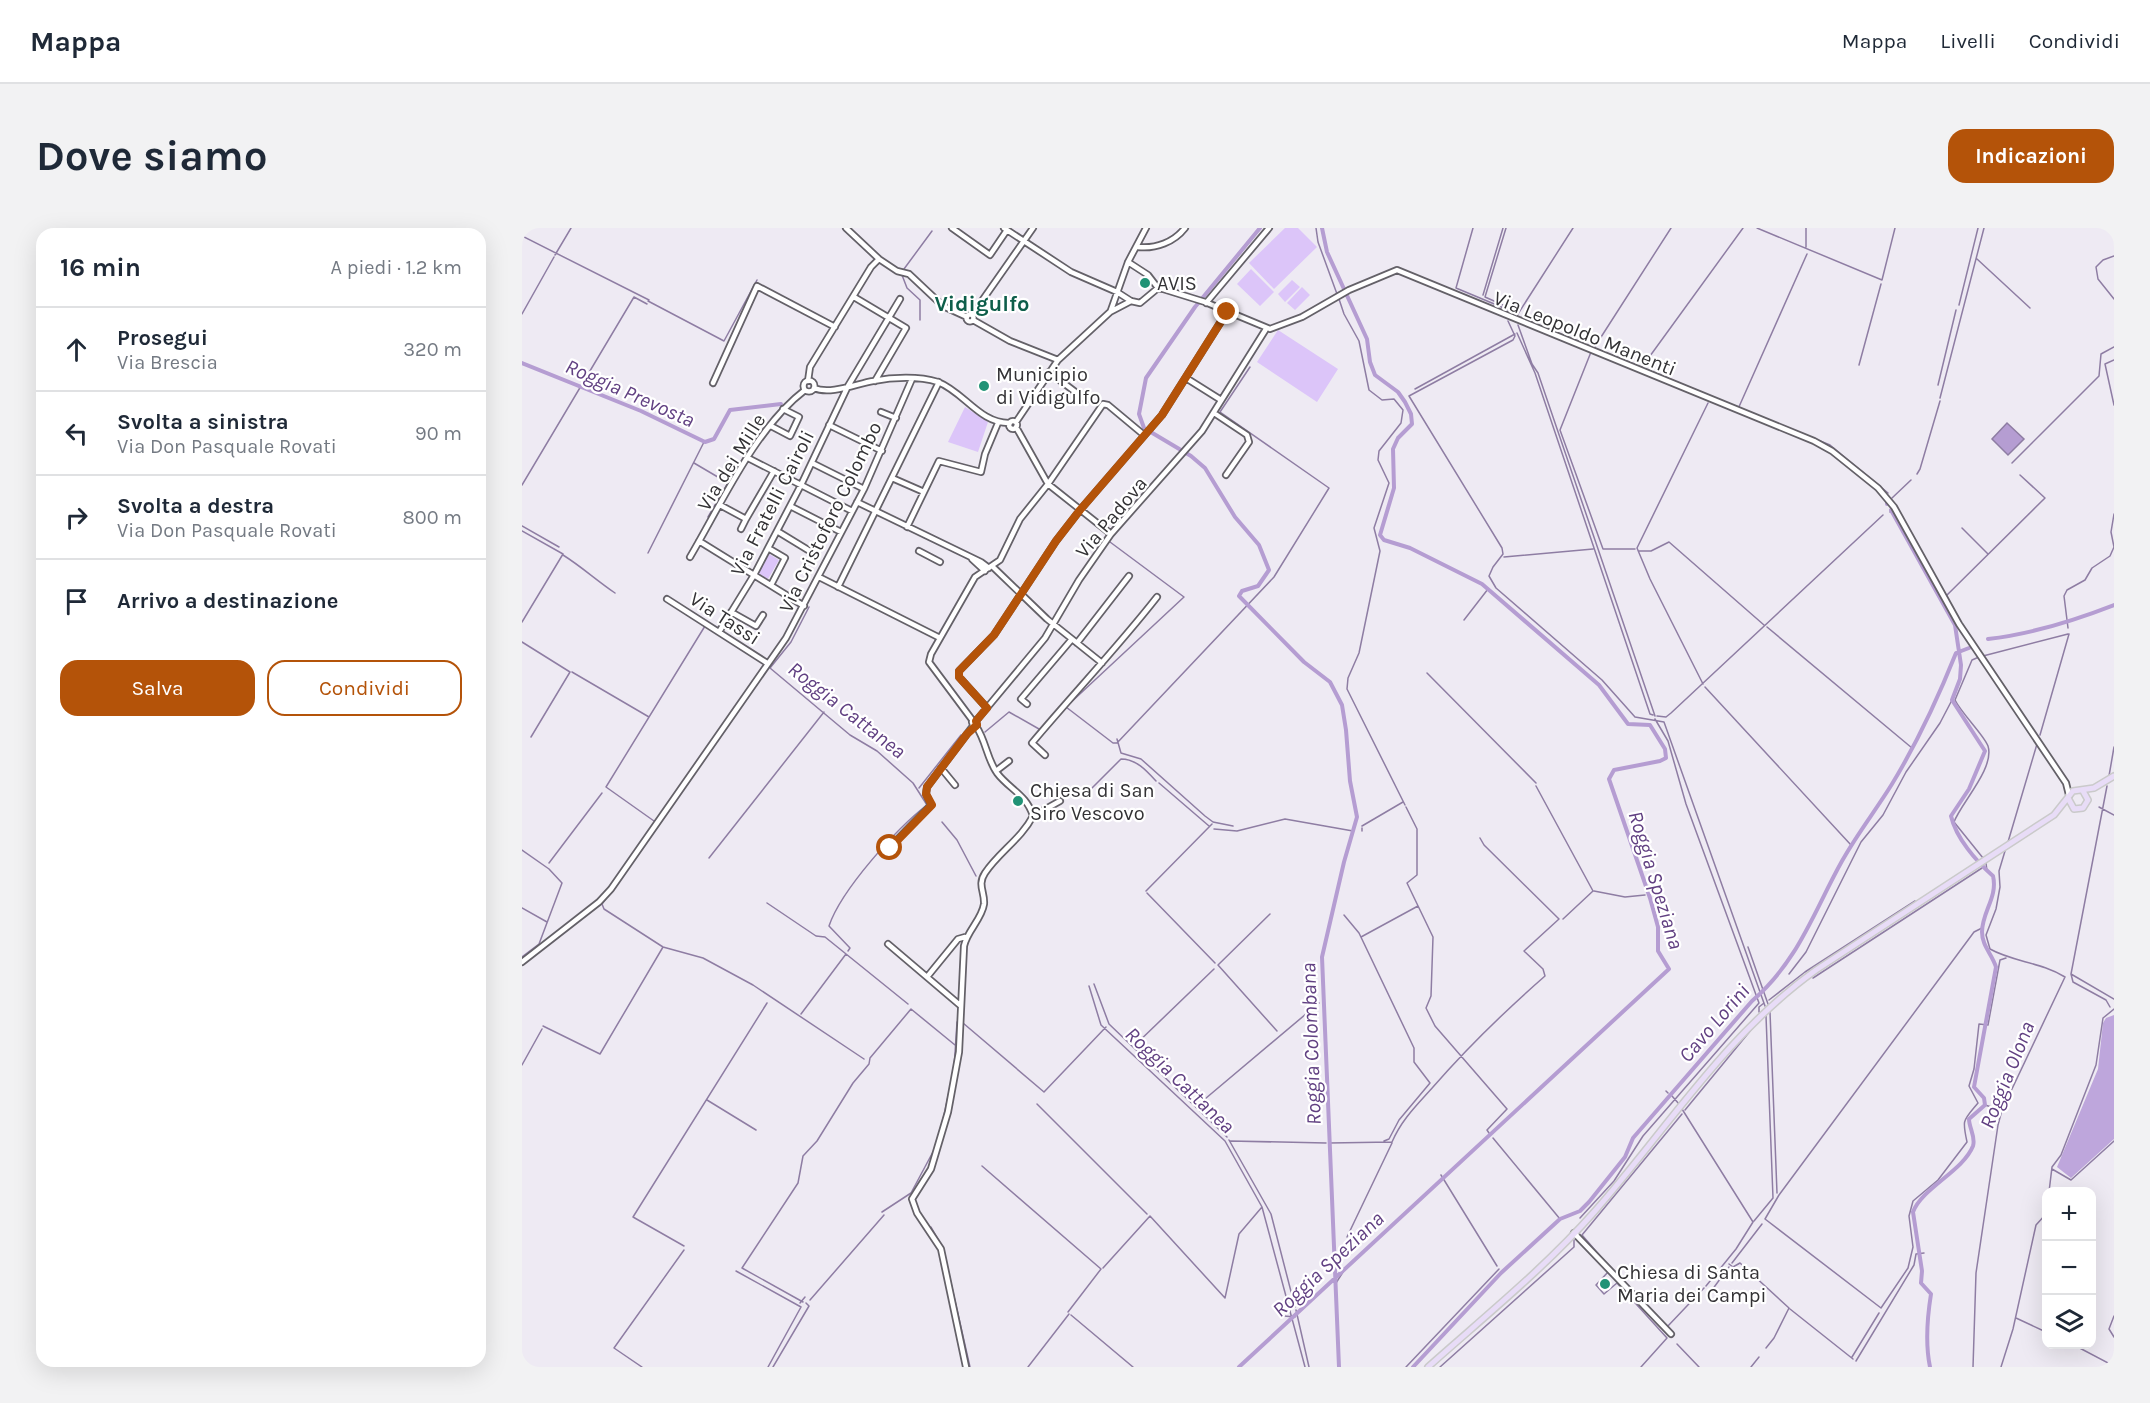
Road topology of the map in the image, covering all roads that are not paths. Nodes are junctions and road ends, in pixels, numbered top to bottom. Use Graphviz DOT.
graph roads {
  1 [pos="846,228"];
  2 [pos="952,228"];
  3 [pos="1033,228"];
  4 [pos="1146,228"];
  5 [pos="1185,228"];
  6 [pos="1269,228"];
  7 [pos="1006,229"];
  8 [pos="1024,241"];
  9 [pos="1138,247"];
  10 [pos="879,259"];
  11 [pos="1128,262"];
  12 [pos="1158,288"];
  13 [pos="1118,292"];
  14 [pos="854,297"];
  15 [pos="900,299"];
  16 [pos="1131,301"];
  17 [pos="1206,302"];
  18 [pos="1110,312"];
  19 [pos="1227,312"];
  20 [pos="971,317"];
  21 [pos="888,318"];
  22 [pos="835,327"];
  23 [pos="1266,329"];
  24 [pos="1058,360"];
  25 [pos="1049,372"];
  26 [pos="1186,378"];
  27 [pos="912,379"];
  28 [pos="808,381"];
  29 [pos="875,381"];
  30 [pos="939,382"];
  31 [pos="713,383"];
  32 [pos="848,386"];
  33 [pos="814,388"];
  34 [pos="805,390"];
  35 [pos="1086,400"];
  36 [pos="1221,400"];
  37 [pos="783,409"];
  38 [pos="881,412"];
  39 [pos="1214,412"];
  40 [pos="896,418"];
  41 [pos="999,423"];
  42 [pos="1014,424"];
  43 [pos="829,425"];
  44 [pos="771,426"];
  45 [pos="1145,434"];
  46 [pos="882,451"];
  47 [pos="748,458"];
  48 [pos="812,463"];
  49 [pos="774,471"];
  50 [pos="1226,475"];
  51 [pos="892,478"];
  52 [pos="1048,484"];
  53 [pos="801,485"];
  54 [pos="864,489"];
  55 [pos="924,492"];
  56 [pos="857,502"];
  57 [pos="720,505"];
  58 [pos="790,506"];
  59 [pos="1080,510"];
  60 [pos="852,511"];
  61 [pos="876,511"];
  62 [pos="746,519"];
  63 [pos="907,527"];
  64 [pos="741,529"];
  65 [pos="777,531"];
  66 [pos="841,532"];
  67 [pos="1111,534"];
  68 [pos="699,541"];
  69 [pos="768,548"];
  70 [pos="919,550"];
  71 [pos="813,553"];
  72 [pos="970,556"];
  73 [pos="690,557"];
  74 [pos="940,562"];
  75 [pos="975,563"];
  76 [pos="988,569"];
  77 [pos="754,575"];
  78 [pos="1129,576"];
  79 [pos="819,577"];
  80 [pos="975,577"];
  81 [pos="771,585"];
  82 [pos="838,587"];
  83 [pos="1021,596"];
  84 [pos="1157,597"];
  85 [pos="667,599"];
  86 [pos="804,606"];
  87 [pos="731,612"];
  88 [pos="763,615"];
  89 [pos="1054,624"];
  90 [pos="719,632"];
  91 [pos="940,638"];
  92 [pos="1074,641"];
  93 [pos="767,663"];
  94 [pos="1102,663"];
  95 [pos="1027,704"];
  96 [pos="987,708"];
  97 [pos="975,723"];
  98 [pos="1045,755"];
  99 [pos="1009,760"];
  100 [pos="941,768"];
  101 [pos="996,771"];
  102 [pos="2114,776"];
  103 [pos="2066,783"];
  104 [pos="956,785"];
  105 [pos="2094,788"];
  106 [pos="2080,790"];
  107 [pos="2068,797"];
  108 [pos="2088,800"];
  109 [pos="1060,801"];
  110 [pos="2074,809"];
  111 [pos="2054,815"];
  112 [pos="1033,816"];
  113 [pos="890,848"];
  114 [pos="965,938"];
  115 [pos="888,944"];
  116 [pos="522,962"];
  117 [pos="927,977"];
  118 [pos="961,1006"];
  119 [pos="1574,1233"];
  120 [pos="1671,1334"];
  121 [pos="966,1367"];
  122 [pos="1428,1367"];
  1 -- 10 [label="street"];
  2 -- 7 [label="street"];
  3 -- 8 [label="street"];
  4 -- 9 [label="street"];
  5 -- 9 [label="street"];
  6 -- 17 [label="street"];
  7 -- 8 [label="street"];
  8 -- 13 [label="street"];
  8 -- 20 [label="street"];
  9 -- 11 [label="street"];
  10 -- 14 [label="street"];
  10 -- 20 [label="street"];
  11 -- 12 [label="street"];
  11 -- 13 [label="street"];
  12 -- 16 [label="street"];
  12 -- 17 [label="street"];
  13 -- 16 [label="street"];
  13 -- 18 [label="street"];
  14 -- 21 [label="street"];
  14 -- 22 [label="street"];
  15 -- 21 [label="street, Via Fratelli Cairoli"];
  16 -- 18 [label="street"];
  17 -- 19 [label="street"];
  18 -- 24 [label="street"];
  19 -- 23 [label="street"];
  19 -- 26 [label="street"];
  20 -- 24 [label="street"];
  21 -- 29 [label="street"];
  21 -- 32 [label="street, Via Fratelli Cairoli"];
  22 -- 28 [label="street"];
  22 -- 31 [label="street"];
  23 -- 36 [label="street, Via Padova"];
  23 -- 103 [label="street, Via Leopoldo Manenti"];
  24 -- 25 [label="street"];
  25 -- 35 [label="street"];
  25 -- 42 [label="street"];
  26 -- 36 [label="street"];
  26 -- 45 [label="street"];
  27 -- 29 [label="street"];
  27 -- 30 [label="street"];
  27 -- 40 [label="street, Via Cristoforo Colombo"];
  28 -- 33 [label="street"];
  28 -- 34 [label="street"];
  29 -- 32 [label="street"];
  30 -- 41 [label="street"];
  30 -- 51 [label="street"];
  32 -- 33 [label="street"];
  32 -- 43 [label="street, Via Fratelli Cairoli"];
  33 -- 34 [label="street"];
  34 -- 37 [label="street, Via dei Mille"];
  36 -- 39 [label="street, Via Padova"];
  37 -- 44 [label="street, Via dei Mille"];
  37 -- 44 [label="street"];
  38 -- 40 [label="street"];
  39 -- 50 [label="street"];
  39 -- 67 [label="street, Via Padova"];
  40 -- 46 [label="street, Via Cristoforo Colombo"];
  41 -- 42 [label="street"];
  41 -- 55 [label="street"];
  42 -- 52 [label="street"];
  43 -- 46 [label="street"];
  43 -- 48 [label="street, Via Fratelli Cairoli"];
  44 -- 47 [label="street, Via dei Mille"];
  45 -- 52 [label="street"];
  45 -- 59 [label="street"];
  46 -- 54 [label="street, Via Cristoforo Colombo"];
  47 -- 49 [label="street"];
  47 -- 57 [label="street, Via dei Mille"];
  48 -- 53 [label="street, Via Fratelli Cairoli"];
  48 -- 54 [label="street"];
  49 -- 53 [label="street"];
  49 -- 62 [label="street"];
  51 -- 55 [label="street"];
  51 -- 61 [label="street"];
  52 -- 59 [label="street"];
  52 -- 76 [label="street"];
  53 -- 58 [label="street, Via Fratelli Cairoli"];
  53 -- 60 [label="street"];
  54 -- 56 [label="street, Via Cristoforo Colombo"];
  55 -- 63 [label="street"];
  56 -- 60 [label="street, Via Cristoforo Colombo"];
  56 -- 61 [label="street"];
  57 -- 62 [label="street"];
  57 -- 68 [label="street, Via dei Mille"];
  58 -- 65 [label="street, Via Fratelli Cairoli"];
  58 -- 66 [label="street"];
  59 -- 67 [label="street"];
  59 -- 83 [label="street"];
  60 -- 66 [label="street, Via Cristoforo Colombo"];
  61 -- 63 [label="street"];
  61 -- 82 [label="street"];
  62 -- 64 [label="street"];
  63 -- 72 [label="street"];
  65 -- 69 [label="street, Via Fratelli Cairoli"];
  65 -- 71 [label="street"];
  66 -- 79 [label="street, Via Cristoforo Colombo"];
  67 -- 89 [label="street, Via Padova"];
  68 -- 73 [label="street, Via dei Mille"];
  68 -- 77 [label="street"];
  69 -- 77 [label="street, Via Fratelli Cairoli"];
  69 -- 81 [label="street"];
  70 -- 74 [label="street"];
  72 -- 75 [label="street"];
  72 -- 76 [label="street"];
  75 -- 76 [label="street"];
  75 -- 80 [label="street"];
  76 -- 80 [label="street"];
  76 -- 83 [label="street"];
  77 -- 81 [label="street"];
  77 -- 87 [label="street, Via Fratelli Cairoli"];
  78 -- 92 [label="street"];
  79 -- 82 [label="street"];
  79 -- 86 [label="street, Via Cristoforo Colombo"];
  80 -- 91 [label="street"];
  81 -- 86 [label="street"];
  82 -- 91 [label="street"];
  83 -- 89 [label="street"];
  83 -- 96 [label="street"];
  84 -- 94 [label="street"];
  85 -- 90 [label="street, Via Tassi"];
  86 -- 93 [label="street, Via Cristoforo Colombo"];
  87 -- 88 [label="street"];
  87 -- 90 [label="street, Via Fratelli Cairoli"];
  89 -- 92 [label="street"];
  89 -- 96 [label="street, Via Padova"];
  90 -- 93 [label="street, Via Tassi"];
  91 -- 97 [label="street"];
  92 -- 94 [label="street"];
  92 -- 95 [label="street"];
  93 -- 116 [label="street, Via Cristoforo Colombo"];
  94 -- 98 [label="street"];
  96 -- 97 [label="street, Via Padova"];
  97 -- 100 [label="street, Via Padova"];
  97 -- 101 [label="street"];
  99 -- 101 [label="street"];
  100 -- 104 [label="street"];
  100 -- 113 [label="street, Via Padova"];
  101 -- 112 [label="street"];
  102 -- 105 [label="main road"];
  103 -- 106 [label="street"];
  103 -- 107 [label="street"];
  105 -- 106 [label="main road"];
  105 -- 108 [label="main road"];
  106 -- 107 [label="main road"];
  106 -- 108 [label="main road"];
  107 -- 110 [label="main road"];
  107 -- 111 [label="main road"];
  108 -- 110 [label="main road"];
  109 -- 112 [label="street"];
  110 -- 111 [label="main road"];
  111 -- 119 [label="main road"];
  112 -- 114 [label="street"];
  114 -- 117 [label="street"];
  114 -- 118 [label="street"];
  115 -- 117 [label="street"];
  117 -- 118 [label="street"];
  118 -- 121 [label="street"];
  119 -- 120 [label="street"];
  119 -- 122 [label="main road"];
}
